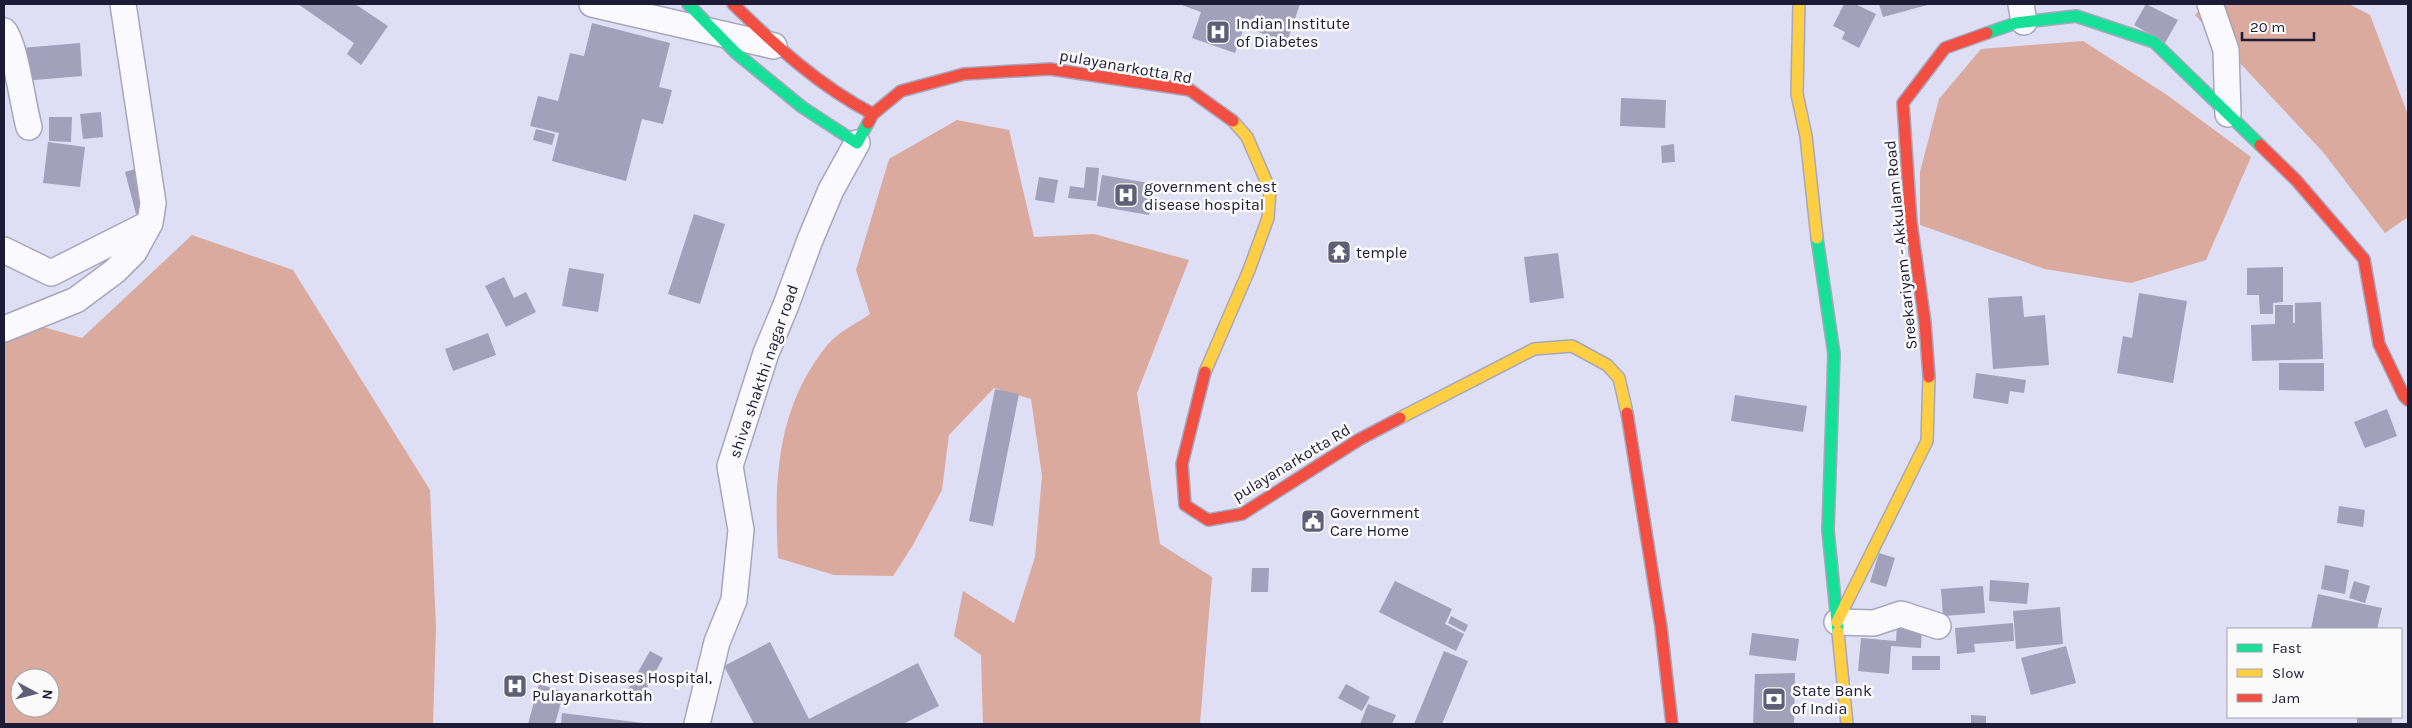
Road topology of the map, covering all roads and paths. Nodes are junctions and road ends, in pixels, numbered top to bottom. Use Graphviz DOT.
graph roads {
  1 [pos="123,4"];
  2 [pos="592,4"];
  3 [pos="688,4"];
  4 [pos="733,4"];
  5 [pos="1799,4"];
  6 [pos="2210,4"];
  7 [pos="2023,13"];
  8 [pos="4,31"];
  9 [pos="716,32"];
  10 [pos="774,46"];
  11 [pos="873,114"];
  12 [pos="2228,114"];
  13 [pos="29,127"];
  14 [pos="857,143"];
  15 [pos="150,223"];
  16 [pos="4,250"];
  17 [pos="4,329"];
  18 [pos="2408,400"];
  19 [pos="1837,622"];
  20 [pos="1938,626"];
  21 [pos="697,724"];
  22 [pos="1672,724"];
  23 [pos="1848,724"];
  1 -- 15 [label="street"];
  2 -- 9 [label="street"];
  3 -- 9 [label="street"];
  4 -- 10 [label="street"];
  5 -- 19 [label="street"];
  6 -- 12 [label="street"];
  7 -- 12 [label="street, Sreekariyam - Akkulam Road"];
  7 -- 19 [label="street, Sreekariyam - Akkulam Road"];
  8 -- 13 [label="street"];
  9 -- 10 [label="street"];
  9 -- 14 [label="street"];
  10 -- 11 [label="street"];
  11 -- 14 [label="street, pulayanarkotta Rd"];
  11 -- 22 [label="street, pulayanarkotta Rd"];
  12 -- 18 [label="street, Sreekariyam - Akkulam Road"];
  14 -- 21 [label="street, shiva shakthi nagar road"];
  15 -- 16 [label="street"];
  15 -- 17 [label="street"];
  19 -- 20 [label="street"];
  19 -- 23 [label="street"];
}
